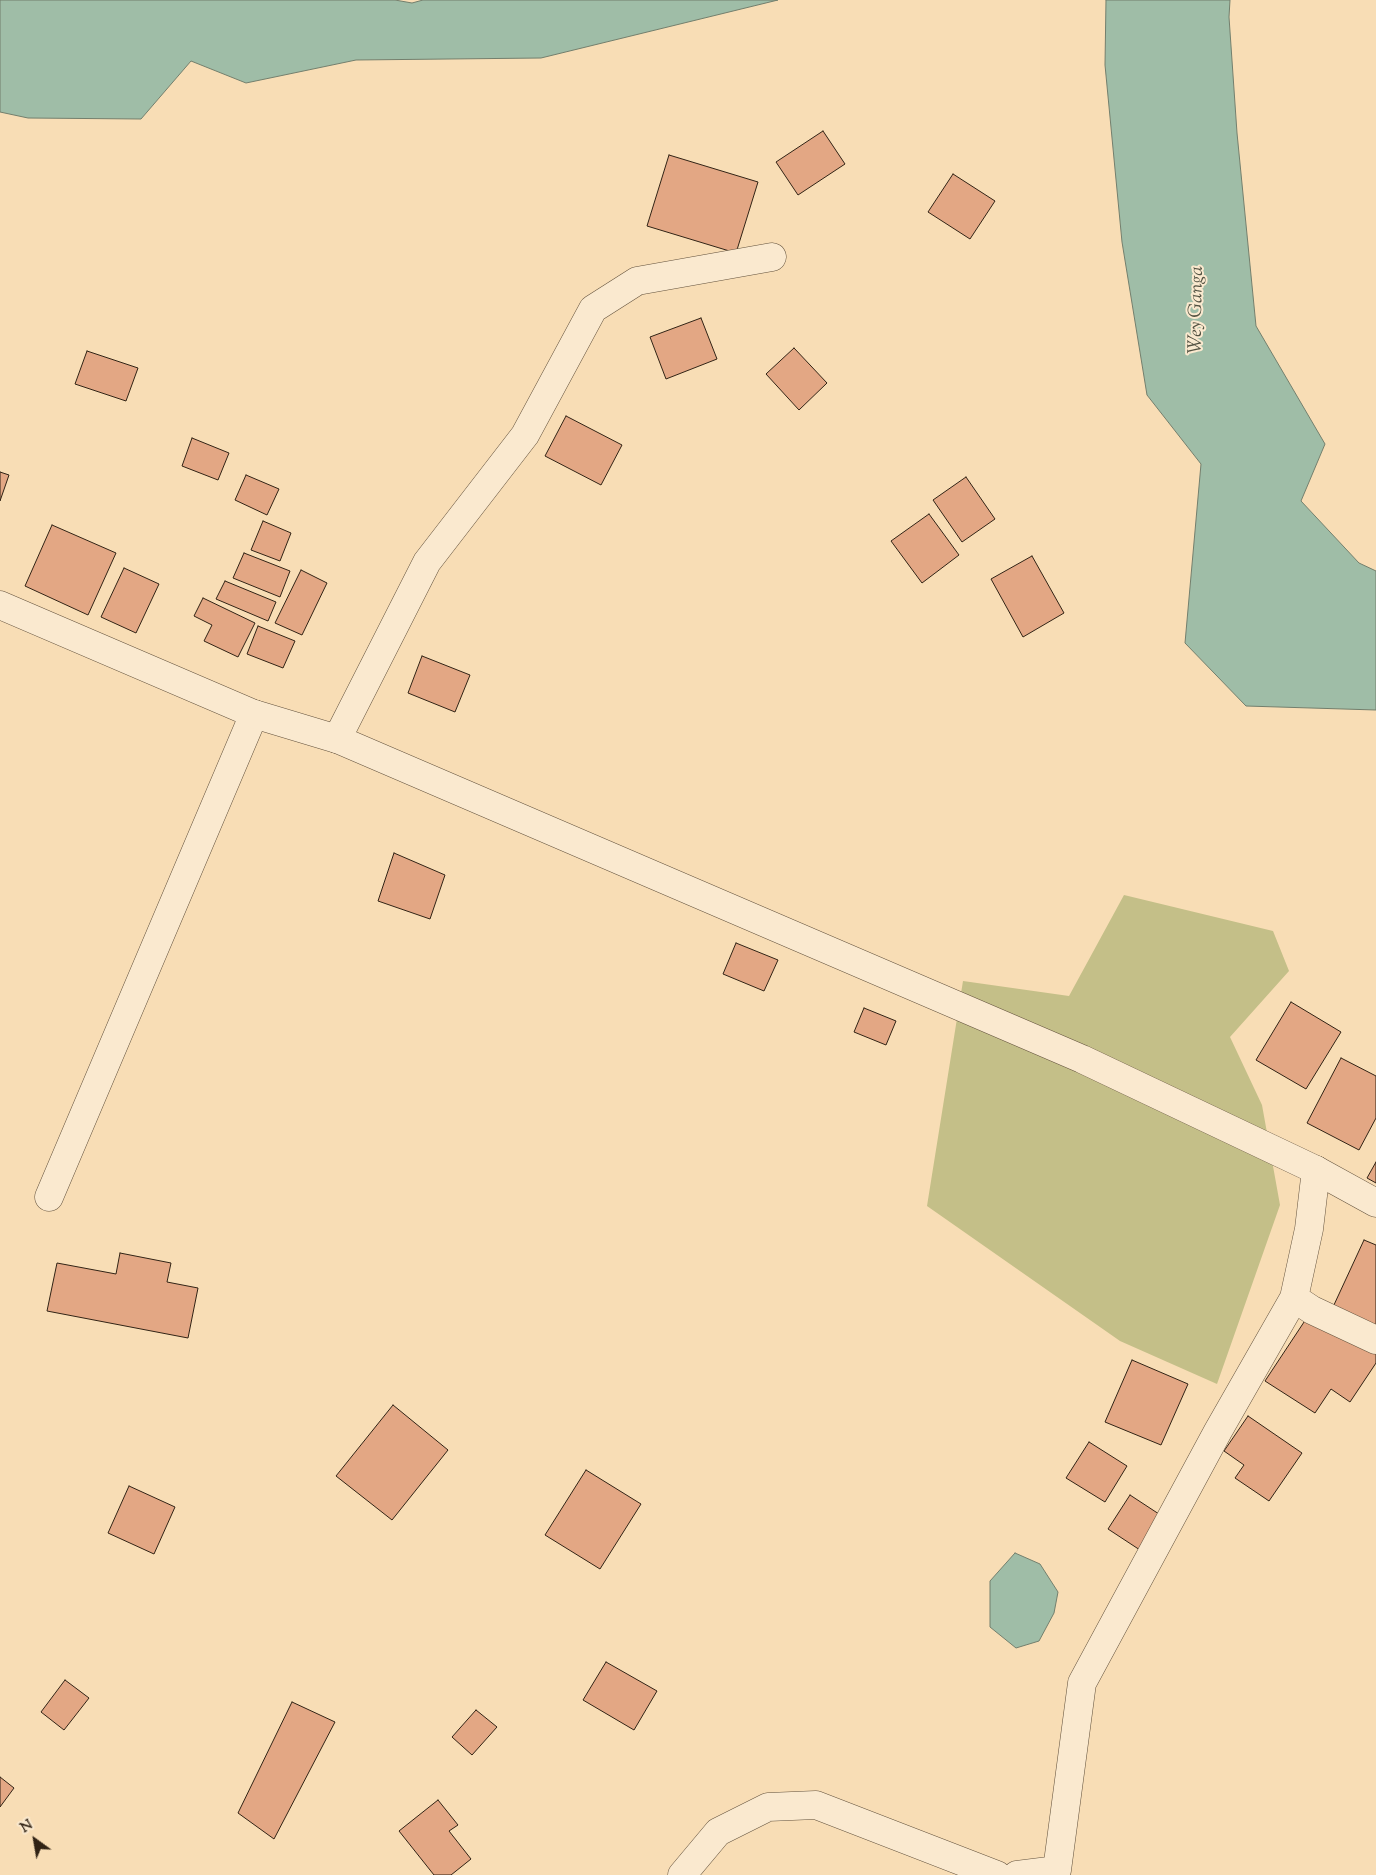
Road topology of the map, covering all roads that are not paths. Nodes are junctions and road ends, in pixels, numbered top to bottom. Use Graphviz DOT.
graph roads {
  1 [pos="772,257"];
  2 [pos="0,605"];
  3 [pos="254,714"];
  4 [pos="337,739"];
  5 [pos="1316,1170"];
  6 [pos="49,1197"];
  7 [pos="1376,1203"];
  8 [pos="1294,1298"];
  9 [pos="1376,1340"];
  10 [pos="718,1832"];
  11 [pos="664,1875"];
  12 [pos="682,1875"];
  13 [pos="997,1875"];
  14 [pos="1017,1875"];
  1 -- 4 [label="street"];
  2 -- 3 [label="street"];
  3 -- 4 [label="street"];
  3 -- 6 [label="street"];
  4 -- 5 [label="street"];
  5 -- 7 [label="street"];
  5 -- 8 [label="street"];
  8 -- 9 [label="street"];
  8 -- 14 [label="street"];
  10 -- 11 [label="street"];
  10 -- 12 [label="street"];
  10 -- 13 [label="street"];
}
